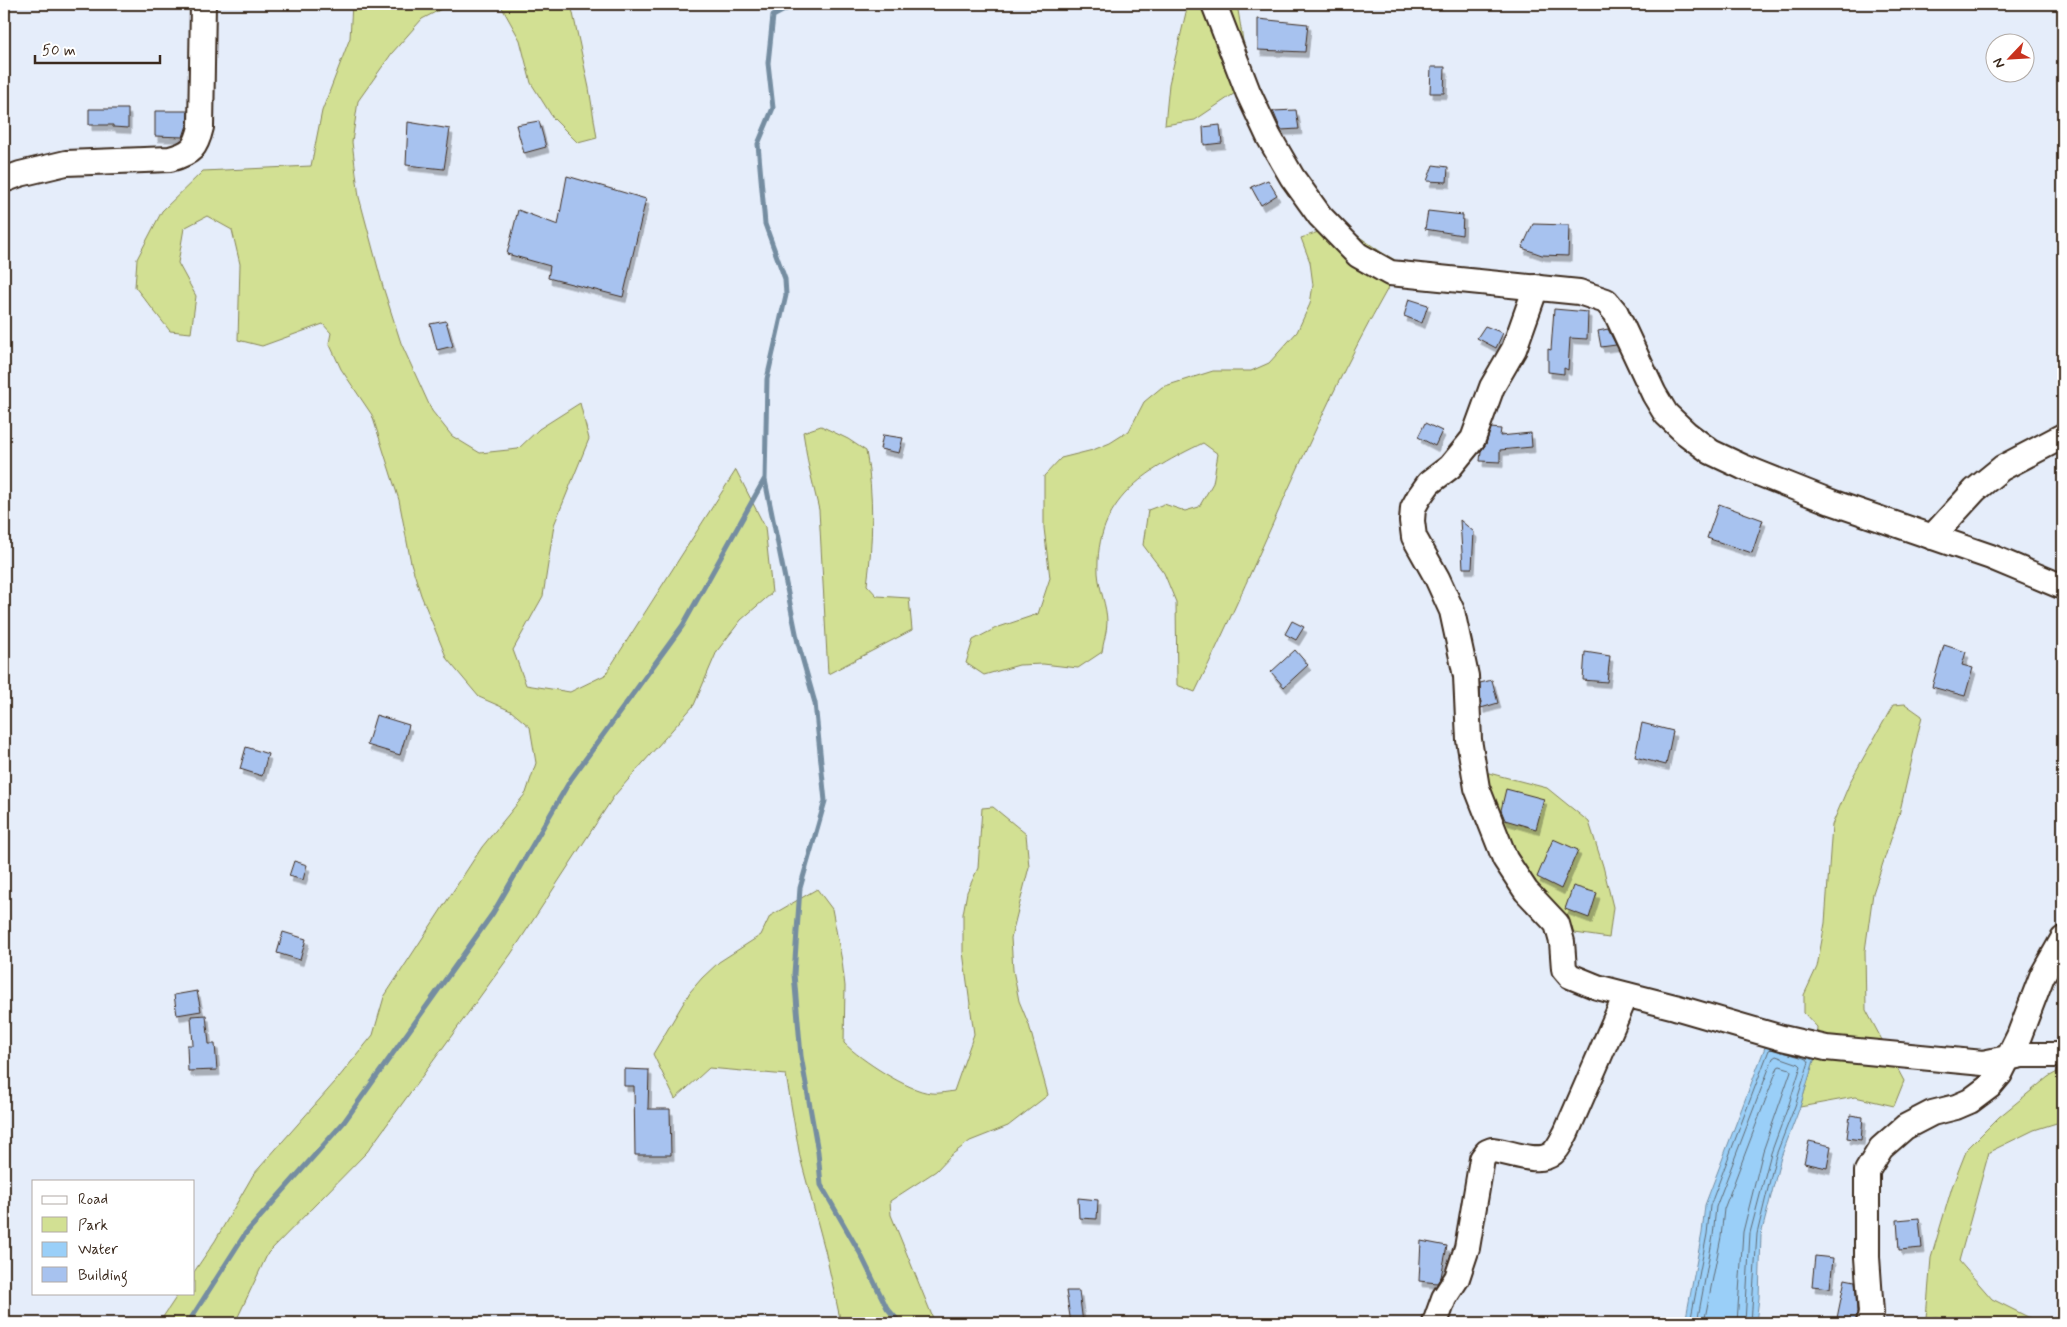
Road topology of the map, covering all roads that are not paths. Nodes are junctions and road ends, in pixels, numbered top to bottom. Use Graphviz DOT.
graph roads {
  1 [pos="203,4"];
  2 [pos="1214,4"];
  3 [pos="4,180"];
  4 [pos="1536,287"];
  5 [pos="2063,436"];
  6 [pos="1932,537"];
  7 [pos="2063,587"];
  8 [pos="2063,939"];
  9 [pos="1626,995"];
  10 [pos="2063,1055"];
  11 [pos="2006,1059"];
  12 [pos="1435,1323"];
  13 [pos="1869,1323"];
  1 -- 3 [label="street"];
  2 -- 4 [label="street"];
  4 -- 6 [label="street"];
  4 -- 9 [label="street"];
  5 -- 6 [label="street"];
  6 -- 7 [label="street"];
  8 -- 11 [label="street"];
  9 -- 11 [label="street"];
  9 -- 12 [label="street"];
  10 -- 11 [label="street"];
  11 -- 13 [label="street"];
}
